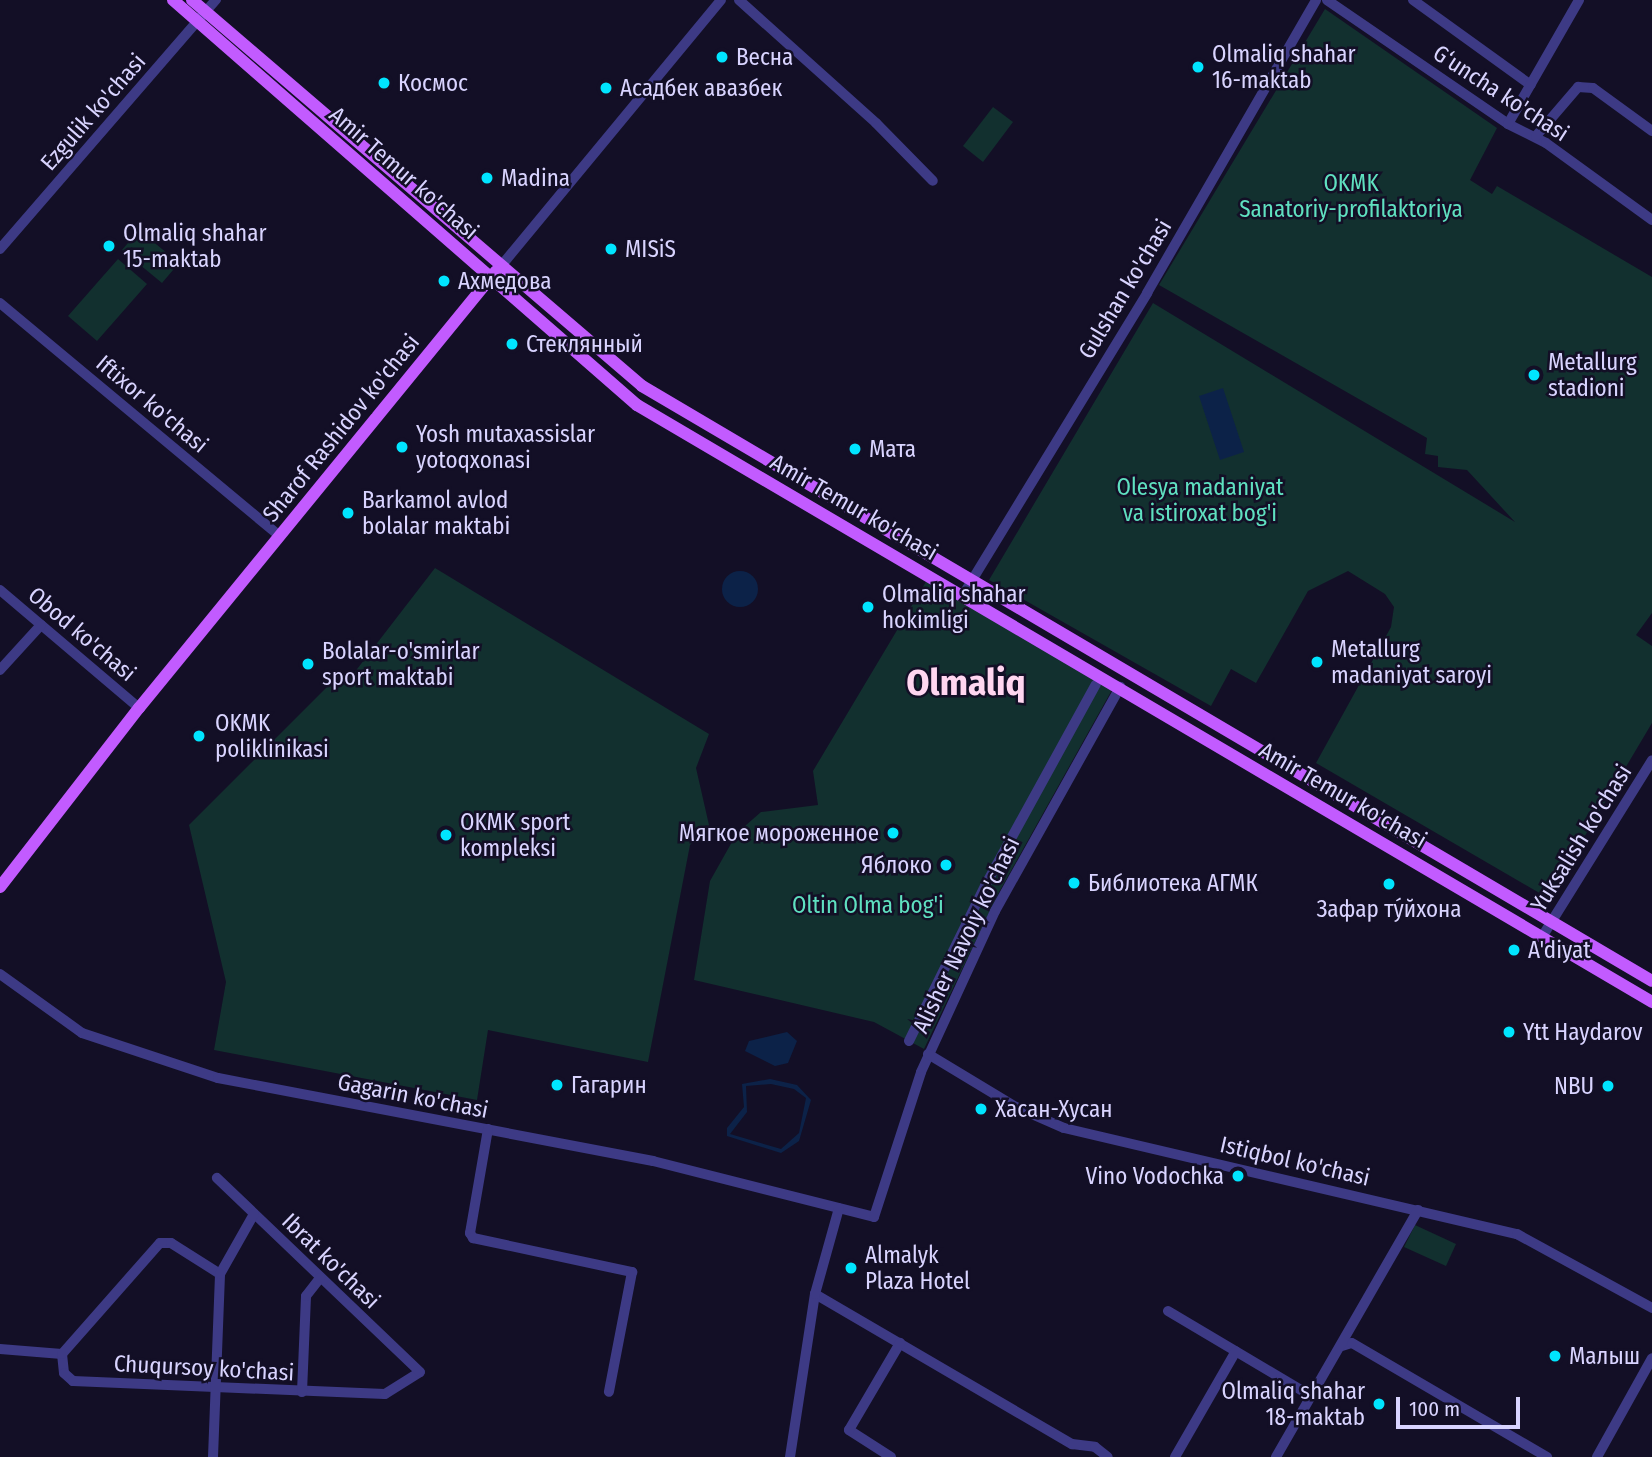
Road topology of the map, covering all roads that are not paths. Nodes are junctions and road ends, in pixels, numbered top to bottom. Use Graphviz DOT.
graph roads {
  1 [pos="173,0"];
  2 [pos="192,0"];
  3 [pos="216,0"];
  4 [pos="721,0"];
  5 [pos="738,0"];
  6 [pos="1315,0"];
  7 [pos="1327,0"];
  8 [pos="1413,0"];
  9 [pos="1579,0"];
  10 [pos="201,16"];
  11 [pos="1531,85"];
  12 [pos="1508,124"];
  13 [pos="1652,131"];
  14 [pos="1536,136"];
  15 [pos="933,181"];
  16 [pos="1652,220"];
  17 [pos="0,249"];
  18 [pos="501,266"];
  19 [pos="491,277"];
  20 [pos="0,303"];
  21 [pos="279,536"];
  22 [pos="972,582"];
  23 [pos="0,590"];
  24 [pos="963,595"];
  25 [pos="41,625"];
  26 [pos="0,670"];
  27 [pos="1096,684"];
  28 [pos="1120,687"];
  29 [pos="139,708"];
  30 [pos="1204,717"];
  31 [pos="1194,732"];
  32 [pos="1652,760"];
  33 [pos="1337,795"];
  34 [pos="1332,812"];
  35 [pos="0,887"];
  36 [pos="1553,920"];
  37 [pos="1542,937"];
  38 [pos="0,974"];
  39 [pos="1652,981"];
  40 [pos="1652,1002"];
  41 [pos="909,1041"];
  42 [pos="928,1054"];
  43 [pos="488,1129"];
  44 [pos="217,1178"];
  45 [pos="838,1208"];
  46 [pos="1418,1210"];
  47 [pos="878,1213"];
  48 [pos="254,1214"];
  49 [pos="220,1274"];
  50 [pos="320,1278"];
  51 [pos="815,1294"];
  52 [pos="1652,1308"];
  53 [pos="1168,1311"];
  54 [pos="900,1343"];
  55 [pos="1342,1346"];
  56 [pos="0,1349"];
  57 [pos="1236,1351"];
  58 [pos="62,1354"];
  59 [pos="1652,1358"];
  60 [pos="420,1372"];
  61 [pos="216,1388"];
  62 [pos="302,1392"];
  63 [pos="609,1392"];
  64 [pos="1311,1396"];
  65 [pos="213,1457"];
  66 [pos="790,1457"];
  67 [pos="891,1457"];
  68 [pos="1108,1457"];
  69 [pos="1175,1457"];
  70 [pos="1276,1457"];
  71 [pos="1547,1457"];
  72 [pos="1597,1457"];
  1 -- 10 [label="main road, Amir Temur ko'chasi"];
  2 -- 10 [label="main road, Amir Temur ko'chasi"];
  3 -- 10 [label="street, Ezgulik ko'chasi"];
  4 -- 18 [label="street, Sharof Rashidov ko'chasi"];
  5 -- 15 [label="street"];
  6 -- 22 [label="street, Gulshan ko'chasi"];
  7 -- 12 [label="street, G‘uncha ko'chasi"];
  8 -- 11 [label="street"];
  9 -- 11 [label="street"];
  10 -- 17 [label="street, Ezgulik ko'chasi"];
  10 -- 18 [label="main road, Amir Temur ko'chasi"];
  10 -- 19 [label="main road, Amir Temur ko'chasi"];
  11 -- 12 [label="street"];
  12 -- 14 [label="street, G‘uncha ko'chasi"];
  13 -- 14 [label="street"];
  14 -- 16 [label="street, G‘uncha ko'chasi"];
  18 -- 19 [label="main road, Sharof Rashidov ko'chasi"];
  18 -- 22 [label="main road, Amir Temur ko'chasi"];
  19 -- 21 [label="main road, Sharof Rashidov ko'chasi"];
  19 -- 24 [label="main road, Amir Temur ko'chasi"];
  20 -- 21 [label="street, Iftixor ko'chasi"];
  21 -- 29 [label="main road, Sharof Rashidov ko'chasi"];
  22 -- 24 [label="street, Gulshan ko'chasi"];
  22 -- 30 [label="main road, Amir Temur ko'chasi"];
  23 -- 25 [label="street, Obod ko'chasi"];
  24 -- 28 [label="main road, Amir Temur ko'chasi"];
  25 -- 26 [label="street"];
  25 -- 29 [label="street, Obod ko'chasi"];
  27 -- 41 [label="street"];
  28 -- 31 [label="main road, Amir Temur ko'chasi"];
  28 -- 42 [label="street, Alisher Navoiy ko'chasi"];
  29 -- 35 [label="main road, Sharof Rashidov ko'chasi"];
  30 -- 31 [label="main road"];
  30 -- 33 [label="main road, Amir Temur ko'chasi"];
  31 -- 34 [label="main road, Amir Temur ko'chasi"];
  32 -- 36 [label="street, Yuksalish ko'chasi"];
  33 -- 34 [label="main road"];
  33 -- 36 [label="main road, Amir Temur ko'chasi"];
  34 -- 37 [label="main road, Amir Temur ko'chasi"];
  36 -- 37 [label="street, Yuksalish ko'chasi"];
  36 -- 39 [label="main road, Amir Temur ko'chasi"];
  37 -- 40 [label="main road, Amir Temur ko'chasi"];
  38 -- 43 [label="street, Gagarin ko'chasi"];
  42 -- 46 [label="street, Istiqbol ko'chasi"];
  42 -- 47 [label="street, Alisher Navoiy ko'chasi"];
  43 -- 45 [label="street, Gagarin ko'chasi"];
  43 -- 63 [label="street"];
  44 -- 48 [label="street, Ibrat ko'chasi"];
  45 -- 47 [label="street, Gagarin ko'chasi"];
  45 -- 51 [label="street"];
  46 -- 52 [label="street, Istiqbol ko'chasi"];
  46 -- 55 [label="street"];
  48 -- 49 [label="street"];
  48 -- 50 [label="street, Ibrat ko'chasi"];
  49 -- 58 [label="street"];
  49 -- 61 [label="street"];
  50 -- 60 [label="street, Ibrat ko'chasi"];
  50 -- 62 [label="street"];
  51 -- 54 [label="street"];
  51 -- 66 [label="street"];
  53 -- 57 [label="street"];
  54 -- 67 [label="street"];
  54 -- 68 [label="street"];
  55 -- 64 [label="street"];
  55 -- 71 [label="street"];
  56 -- 58 [label="street"];
  57 -- 64 [label="street"];
  57 -- 69 [label="street"];
  58 -- 61 [label="street, Chuqursoy ko'chasi"];
  59 -- 72 [label="street"];
  60 -- 62 [label="street, Chuqursoy ko'chasi"];
  61 -- 62 [label="street, Chuqursoy ko'chasi"];
  61 -- 65 [label="street"];
  64 -- 70 [label="street"];
}
